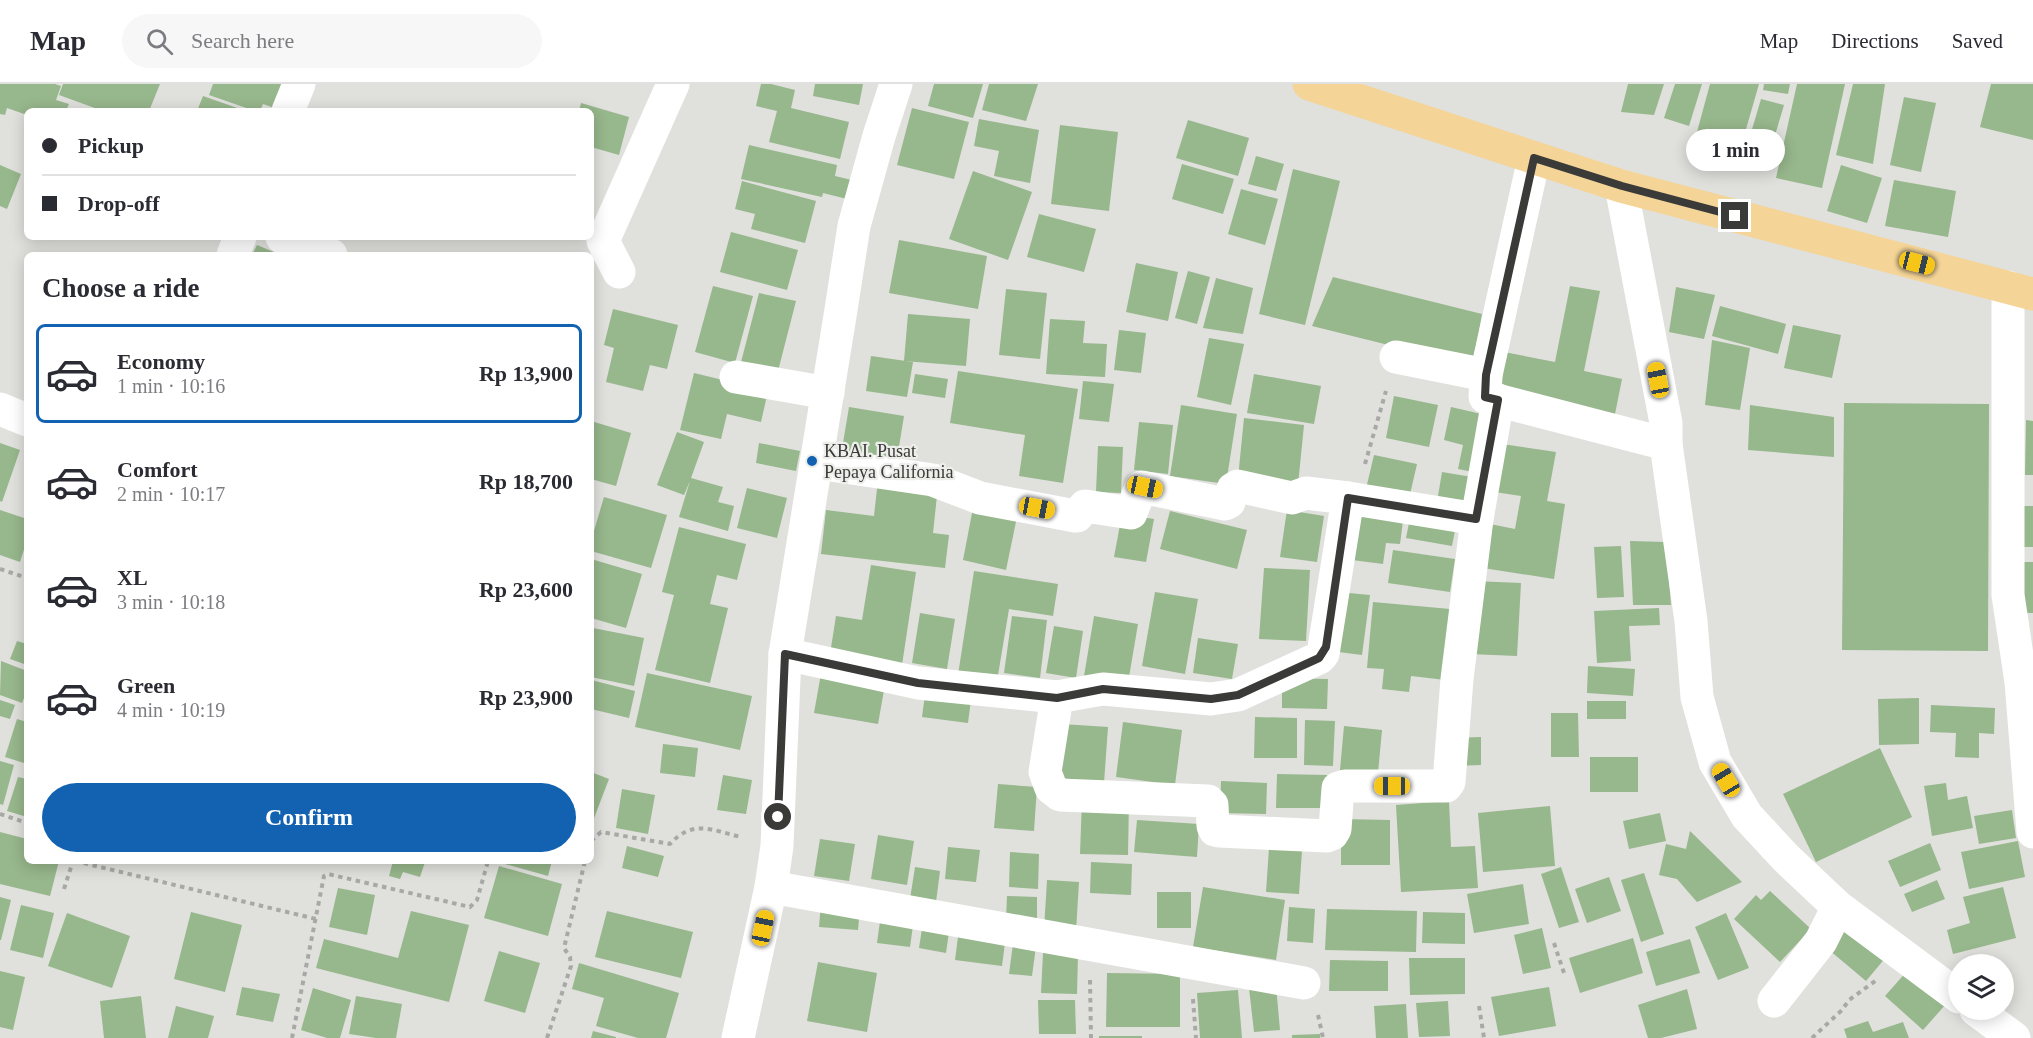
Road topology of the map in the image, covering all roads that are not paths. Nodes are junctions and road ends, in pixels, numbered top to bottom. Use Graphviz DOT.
graph roads {
  1 [pos="299,84"];
  2 [pos="673,84"];
  3 [pos="896,84"];
  4 [pos="1309,84"];
  5 [pos="289,108"];
  6 [pos="1534,158"];
  7 [pos="1622,186"];
  8 [pos="290,240"];
  9 [pos="323,252"];
  10 [pos="619,272"];
  11 [pos="2020,290"];
  12 [pos="1396,357"];
  13 [pos="736,377"];
  14 [pos="1492,388"];
  15 [pos="828,393"];
  16 [pos="0,409"];
  17 [pos="24,419"];
  18 [pos="1666,444"];
  19 [pos="817,463"];
  20 [pos="1352,499"];
  21 [pos="1476,519"];
  22 [pos="785,654"];
  23 [pos="1057,698"];
  24 [pos="2033,832"];
  25 [pos="771,887"];
  26 [pos="1838,907"];
  27 [pos="1304,983"];
  28 [pos="1948,989"];
  29 [pos="1774,1001"];
  30 [pos="1990,1020"];
  31 [pos="738,1038"];
  32 [pos="2014,1038"];
  1 -- 5 [label="street"];
  2 -- 10 [label="street"];
  3 -- 15 [label="street"];
  4 -- 6 [label="main road"];
  6 -- 7 [label="main road"];
  6 -- 14 [label="street"];
  7 -- 11 [label="main road"];
  7 -- 18 [label="street"];
  8 -- 9 [label="street"];
  11 -- 24 [label="street"];
  12 -- 14 [label="street"];
  13 -- 15 [label="street"];
  14 -- 18 [label="street"];
  14 -- 21 [label="street"];
  15 -- 19 [label="street"];
  16 -- 17 [label="street"];
  18 -- 26 [label="street"];
  19 -- 20 [label="street"];
  19 -- 22 [label="street"];
  20 -- 21 [label="street"];
  20 -- 23 [label="street"];
  21 -- 23 [label="street"];
  22 -- 23 [label="street"];
  22 -- 25 [label="street"];
  25 -- 27 [label="street"];
  25 -- 31 [label="street"];
  26 -- 28 [label="street"];
  26 -- 29 [label="street"];
  30 -- 32 [label="street"];
}
